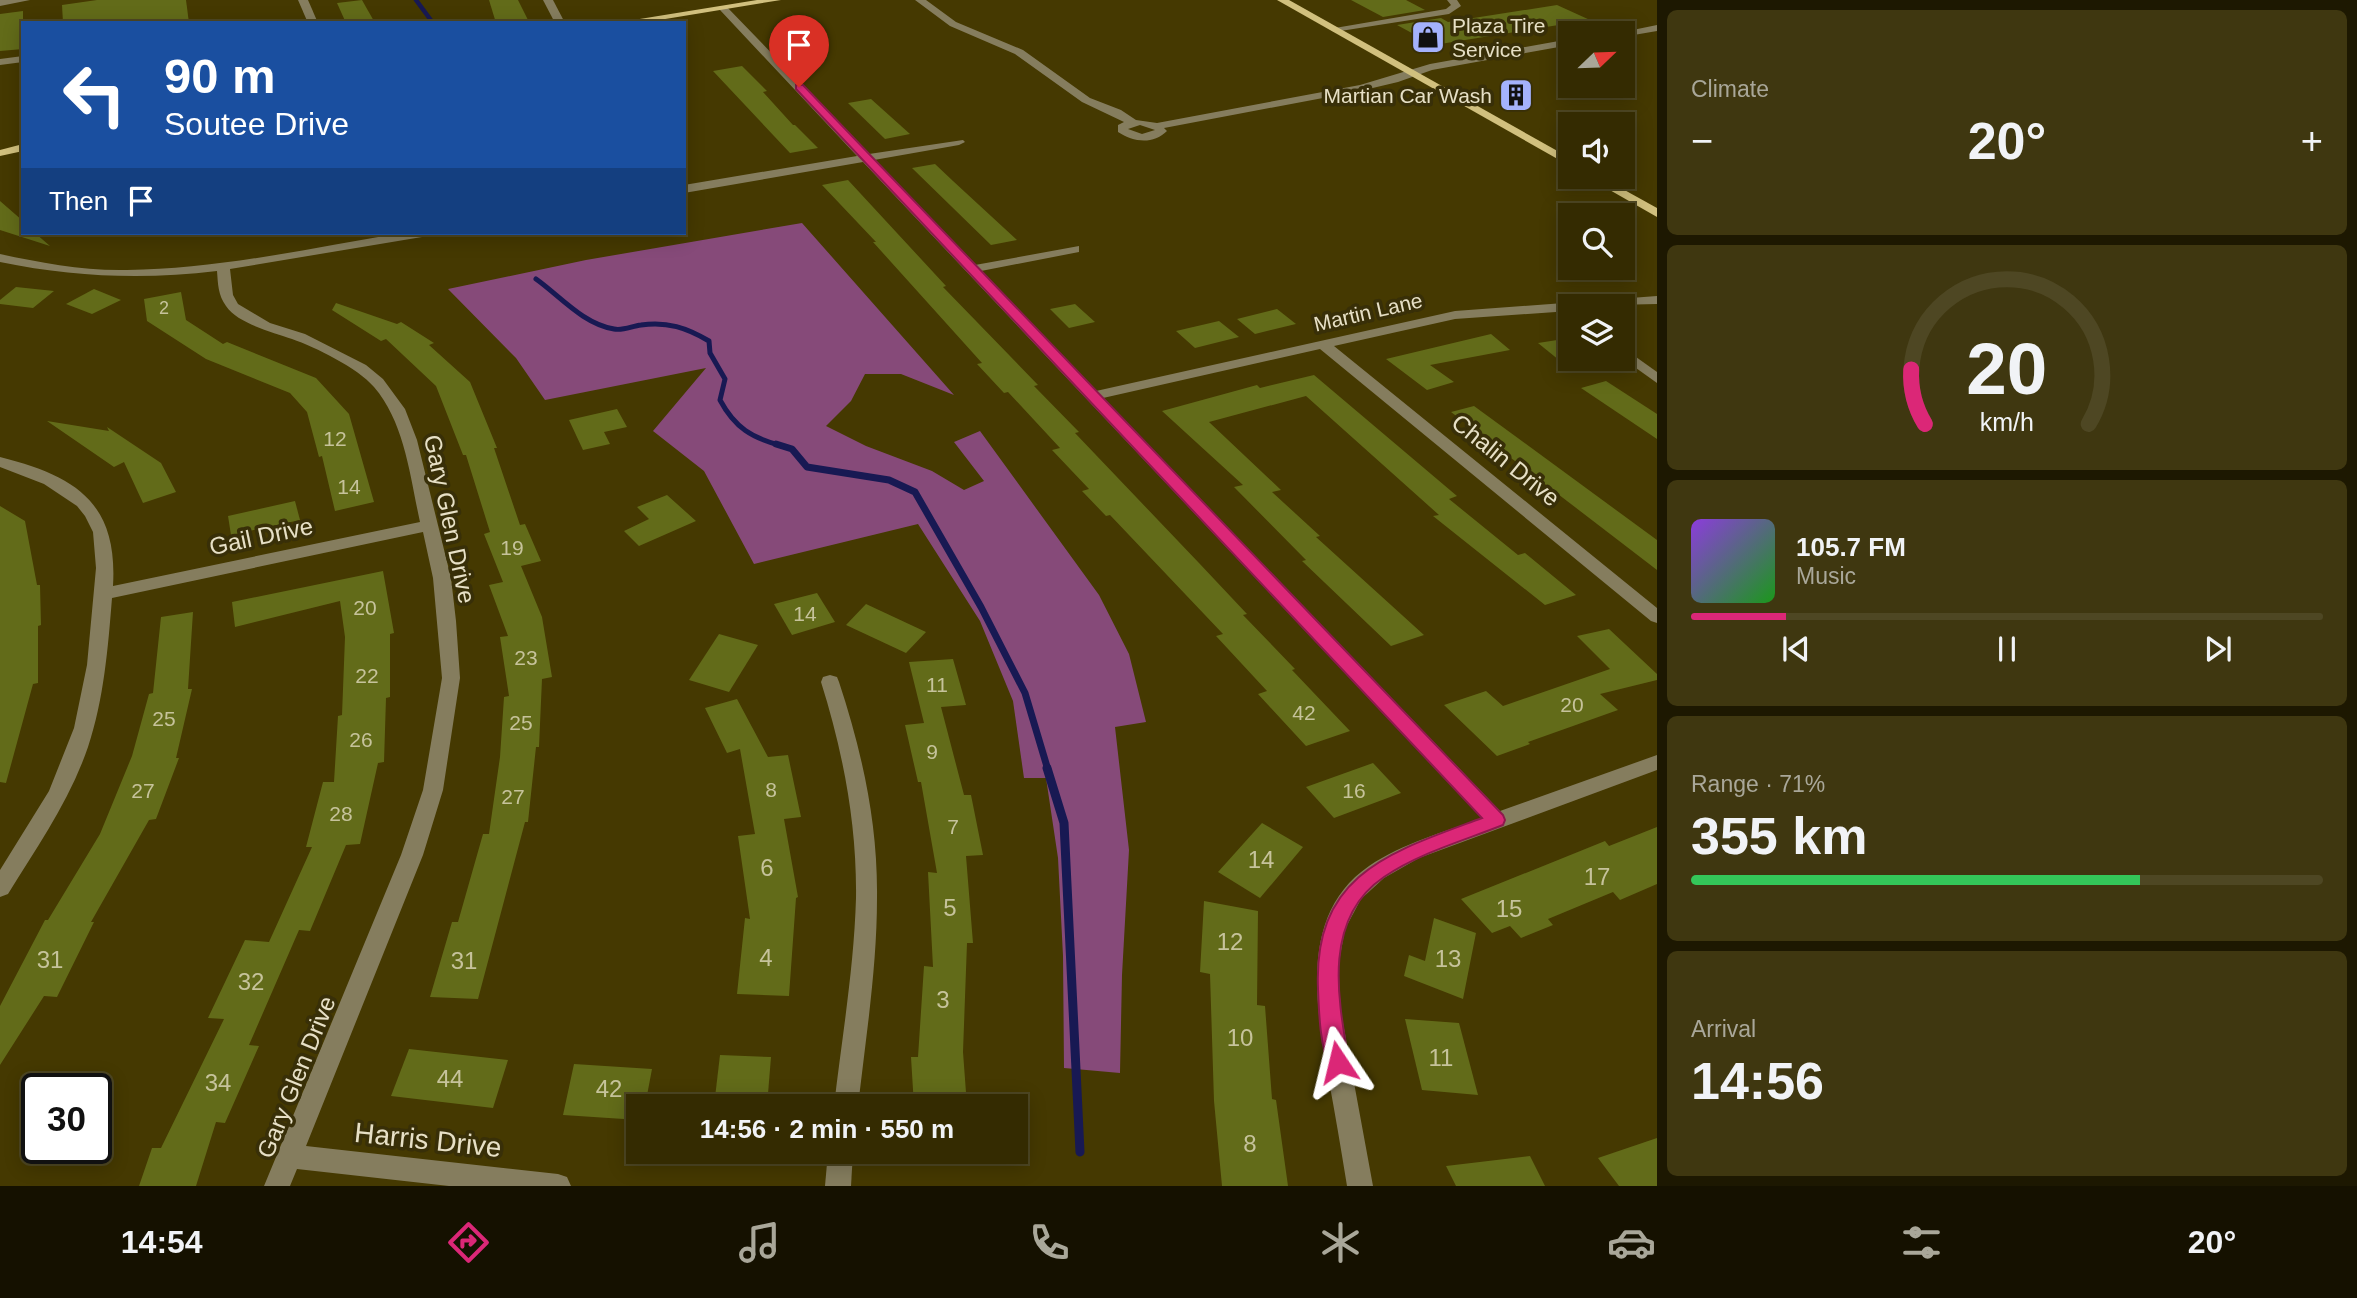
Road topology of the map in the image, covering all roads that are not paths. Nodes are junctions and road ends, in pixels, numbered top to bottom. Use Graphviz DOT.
graph roads {
  1 [pos="24,0"];
  2 [pos="303,0"];
  3 [pos="548,0"];
  4 [pos="776,0"];
  5 [pos="920,0"];
  6 [pos="1282,0"];
  7 [pos="1452,0"];
  8 [pos="0,3"];
  9 [pos="723,8"];
  10 [pos="312,21"];
  11 [pos="559,21"];
  12 [pos="634,21"];
  13 [pos="1657,28"];
  14 [pos="1334,29"];
  15 [pos="1635,32"];
  16 [pos="1558,44"];
  17 [pos="21,59"];
  18 [pos="0,62"];
  19 [pos="1412,73"];
  20 [pos="959,142"];
  21 [pos="21,148"];
  22 [pos="0,153"];
  23 [pos="1558,156"];
  24 [pos="867,159"];
  25 [pos="686,189"];
  26 [pos="1614,189"];
  27 [pos="1657,213"];
  28 [pos="410,235"];
  29 [pos="1074,248"];
  30 [pos="0,258"];
  31 [pos="223,266"];
  32 [pos="973,270"];
  33 [pos="1657,300"];
  34 [pos="1635,302"];
  35 [pos="1558,307"];
  36 [pos="1322,344"];
  37 [pos="1635,361"];
  38 [pos="1657,379"];
  39 [pos="1094,396"];
  40 [pos="0,462"];
  41 [pos="429,525"];
  42 [pos="103,594"];
  43 [pos="1657,617"];
  44 [pos="830,682"];
  45 [pos="1657,762"];
  46 [pos="1496,820"];
  47 [pos="0,888"];
  48 [pos="847,1094"];
  49 [pos="290,1156"];
  50 [pos="840,1164"];
  51 [pos="277,1186"];
  52 [pos="558,1186"];
  53 [pos="838,1186"];
  54 [pos="1360,1186"];
  1 -- 8 [label="street"];
  2 -- 10 [label="street"];
  3 -- 11 [label="street"];
  4 -- 9 [label="main road"];
  5 -- 19 [label="street"];
  6 -- 14 [label="main road"];
  7 -- 14 [label="street"];
  9 -- 12 [label="main road"];
  9 -- 24 [label="street"];
  13 -- 15 [label="street"];
  14 -- 19 [label="main road"];
  16 -- 19 [label="street"];
  17 -- 18 [label="street"];
  19 -- 23 [label="main road"];
  20 -- 24 [label="street"];
  21 -- 22 [label="main road"];
  24 -- 25 [label="street"];
  24 -- 32 [label="street"];
  26 -- 27 [label="main road"];
  28 -- 31 [label="street"];
  29 -- 32 [label="street"];
  30 -- 31 [label="street"];
  31 -- 41 [label="street, Gary Glen Drive"];
  32 -- 39 [label="street"];
  33 -- 34 [label="street, Martin Lane"];
  35 -- 36 [label="street, Martin Lane"];
  36 -- 39 [label="street, Martin Lane"];
  36 -- 43 [label="street, Chalin Drive"];
  37 -- 38 [label="street"];
  39 -- 46 [label="street"];
  40 -- 42 [label="street"];
  41 -- 42 [label="street, Gail Drive"];
  41 -- 49 [label="street, Gary Glen Drive"];
  42 -- 47 [label="street"];
  44 -- 48 [label="street"];
  45 -- 46 [label="street"];
  46 -- 54 [label="street"];
  49 -- 51 [label="street, Gary Glen Drive"];
  49 -- 52 [label="street, Harris Drive"];
  50 -- 53 [label="street"];
}
